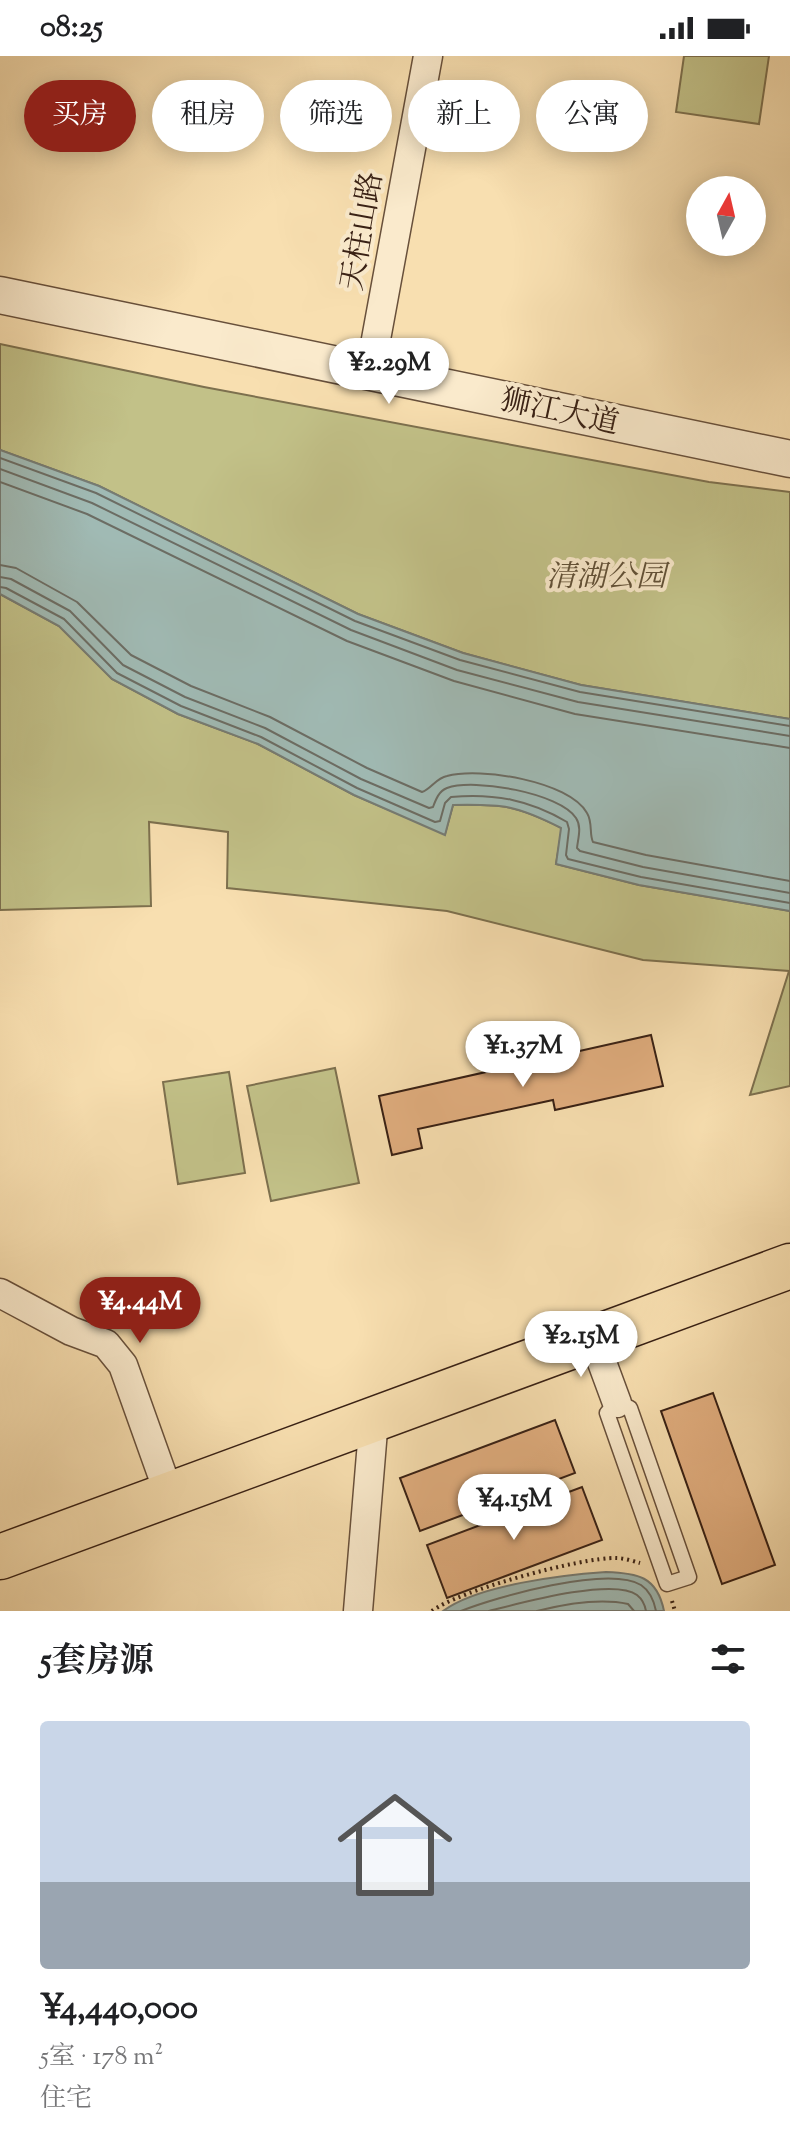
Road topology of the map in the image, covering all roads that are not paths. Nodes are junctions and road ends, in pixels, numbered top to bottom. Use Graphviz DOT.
graph roads {
  1 [pos="428,56"];
  2 [pos="0,295"];
  3 [pos="370,372"];
  4 [pos="790,459"];
  5 [pos="790,1266"];
  6 [pos="0,1293"];
  7 [pos="593,1338"];
  8 [pos="617,1403"];
  9 [pos="374,1418"];
  10 [pos="169,1494"];
  11 [pos="0,1557"];
  12 [pos="358,1611"];
  1 -- 3 [label="street, 天柱山路"];
  2 -- 3 [label="street, 狮江大道"];
  3 -- 4 [label="street, 狮江大道"];
  5 -- 7 [label="main road"];
  6 -- 10 [label="street"];
  7 -- 8 [label="street"];
  7 -- 9 [label="main road"];
  8 -- 8 [label="lane"];
  9 -- 10 [label="main road"];
  9 -- 12 [label="street"];
  10 -- 11 [label="main road"];
}
